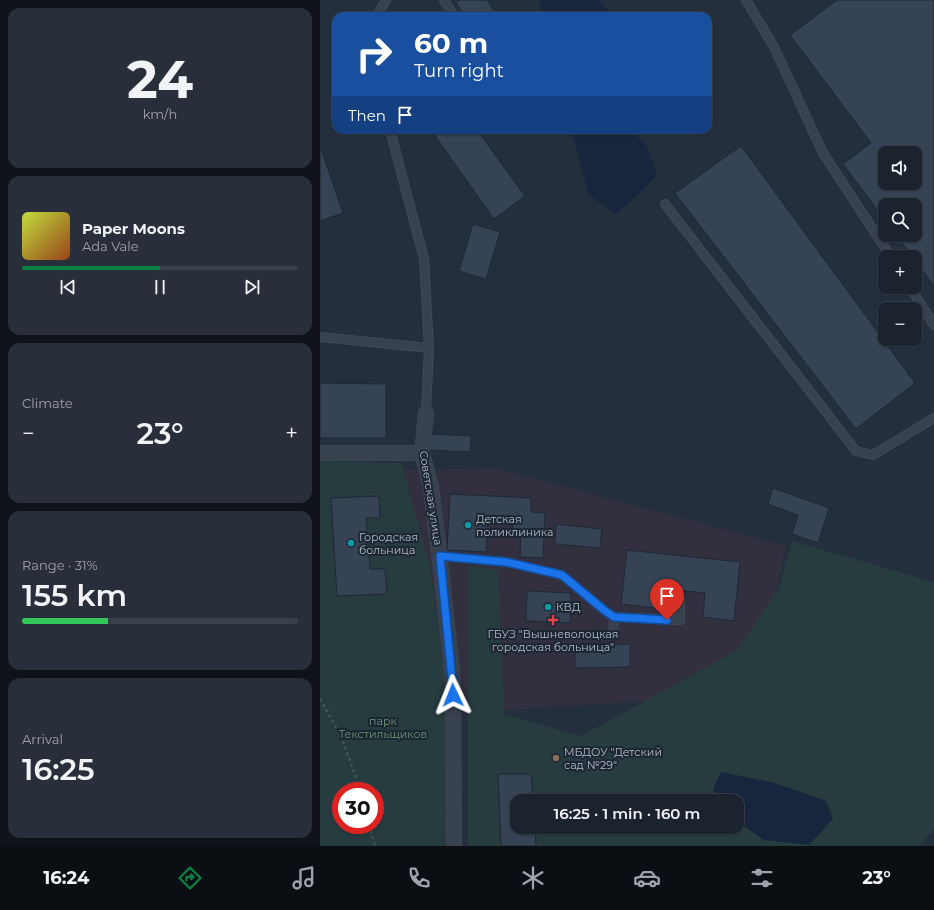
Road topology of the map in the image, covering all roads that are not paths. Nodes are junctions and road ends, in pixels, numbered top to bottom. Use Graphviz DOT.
graph roads {
  1 [pos="386,0"];
  2 [pos="444,0"];
  3 [pos="746,0"];
  4 [pos="379,12"];
  5 [pos="452,12"];
  6 [pos="391,134"];
  7 [pos="665,204"];
  8 [pos="886,250"];
  9 [pos="914,294"];
  10 [pos="934,325"];
  11 [pos="320,337"];
  12 [pos="429,348"];
  13 [pos="426,413"];
  14 [pos="934,418"];
  15 [pos="320,453"];
  16 [pos="422,453"];
  17 [pos="440,556"];
  18 [pos="680,599"];
  19 [pos="614,617"];
  20 [pos="613,635"];
  21 [pos="454,846"];
  1 -- 4 [label="lane"];
  2 -- 5 [label="lane"];
  3 -- 8 [label="lane"];
  6 -- 12 [label="lane"];
  7 -- 14 [label="lane"];
  9 -- 10 [label="lane"];
  11 -- 12 [label="lane"];
  12 -- 13 [label="lane"];
  13 -- 16 [label="street, Советская улица"];
  15 -- 16 [label="street"];
  16 -- 17 [label="street, Советская улица"];
  17 -- 19 [label="lane"];
  17 -- 21 [label="street, Советская улица"];
  18 -- 19 [label="lane"];
  19 -- 20 [label="lane"];
}
